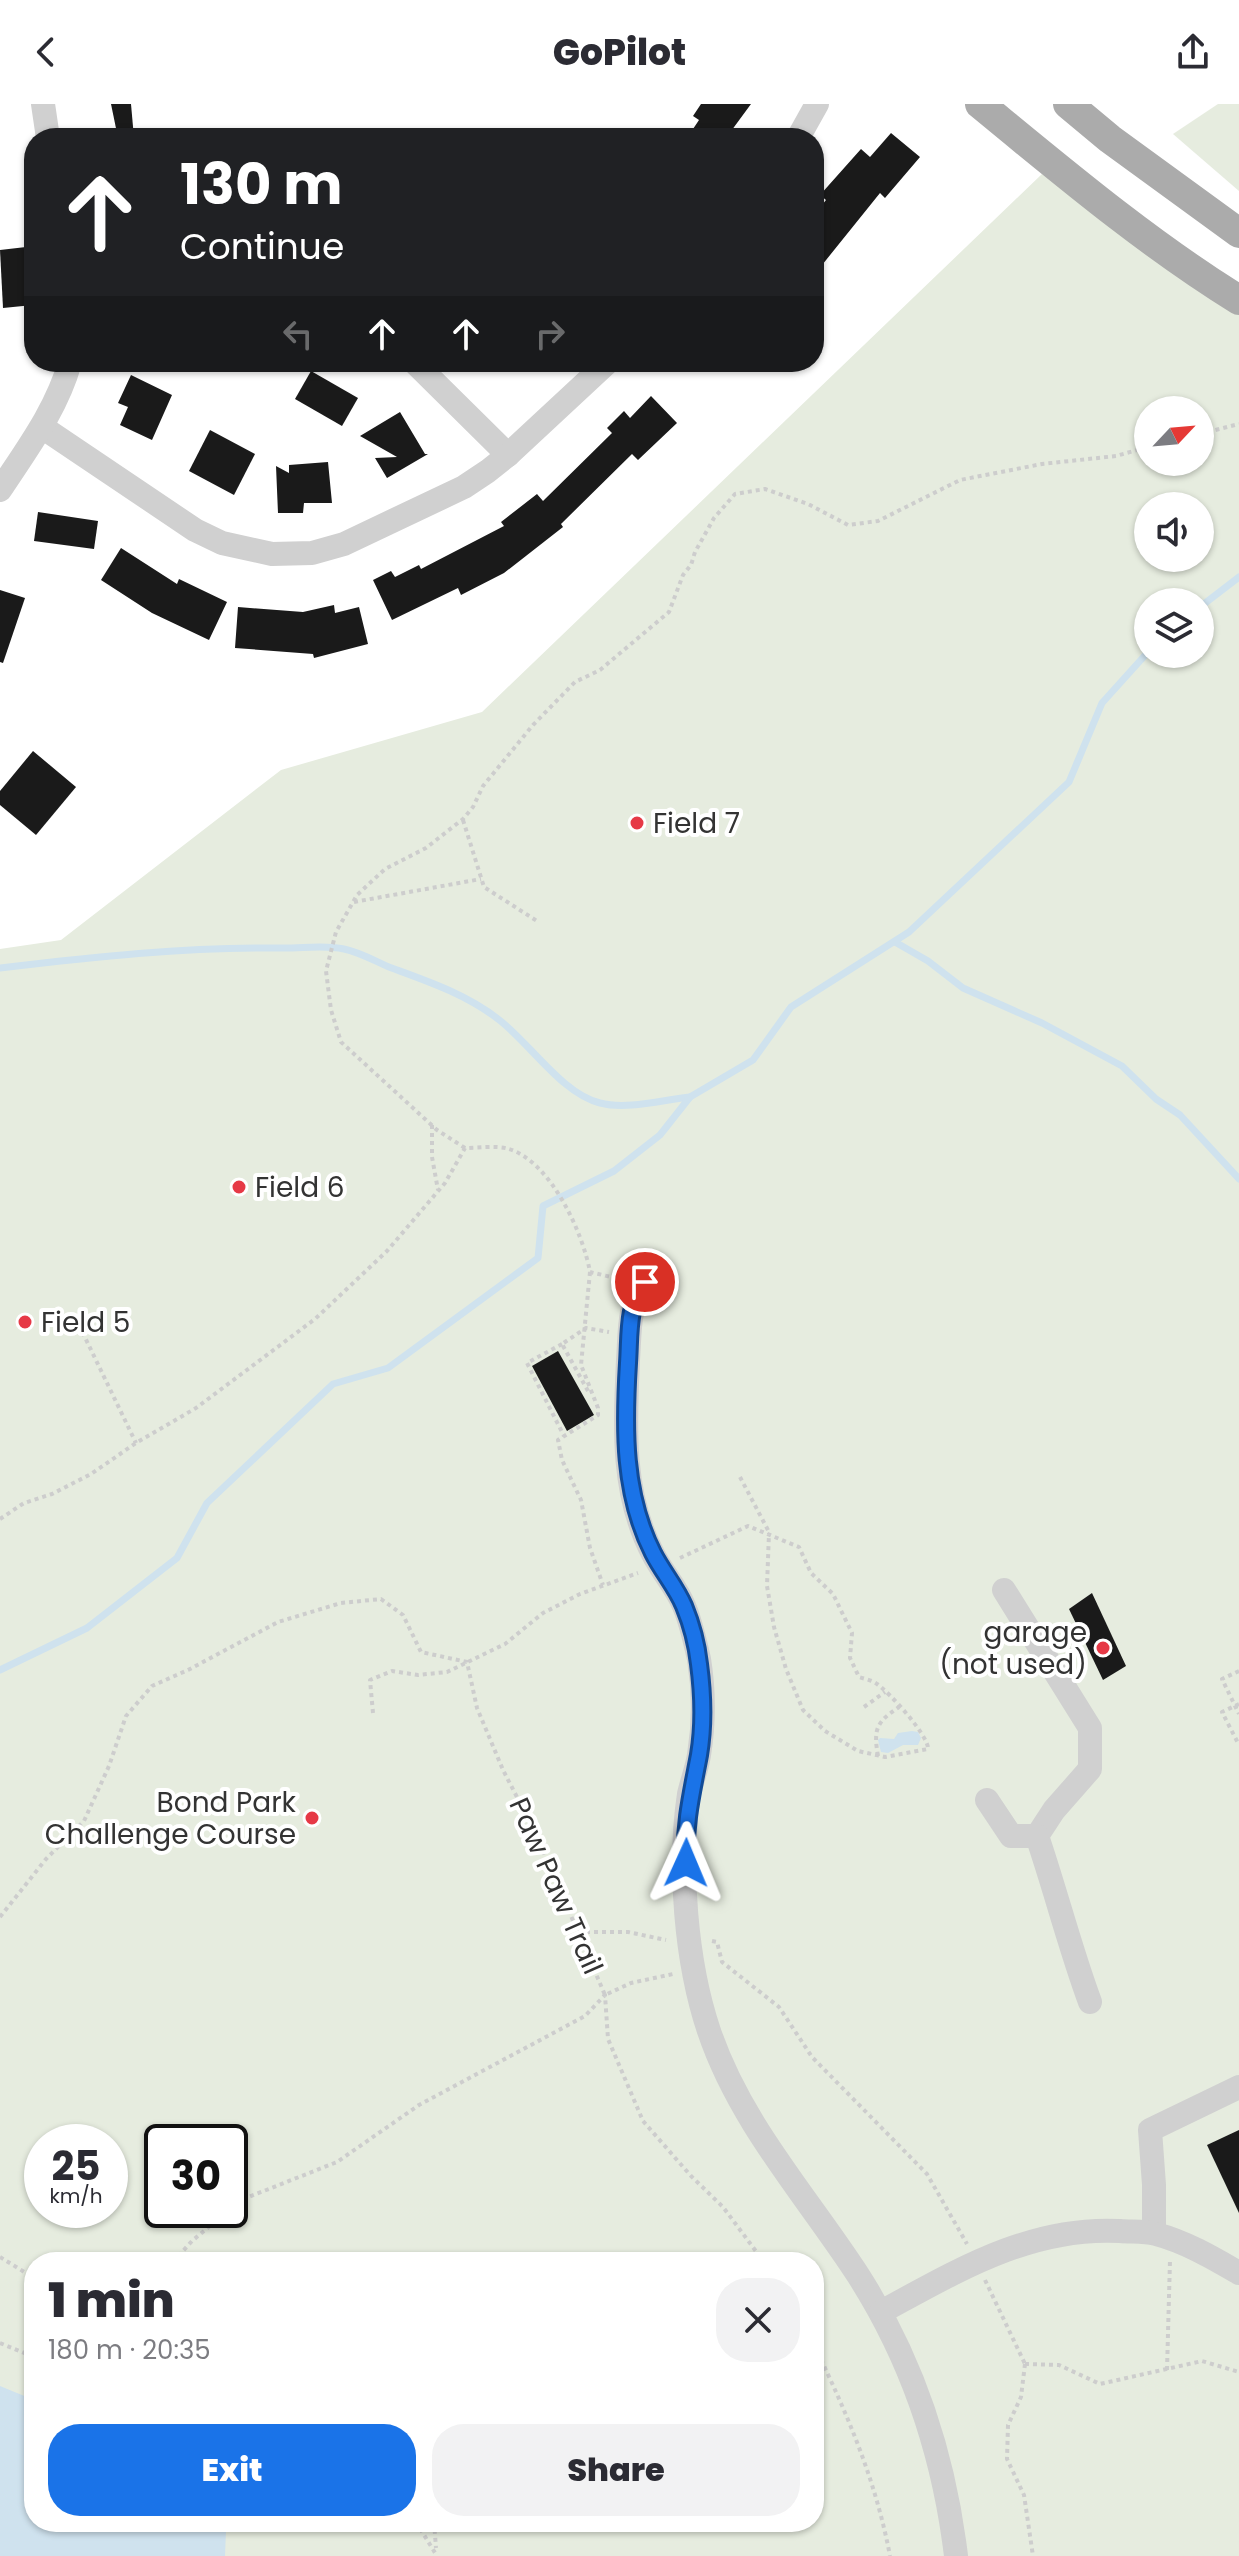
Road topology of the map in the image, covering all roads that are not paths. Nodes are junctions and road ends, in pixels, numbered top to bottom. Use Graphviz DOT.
graph roads {
  1 [pos="43,104"];
  2 [pos="817,104"];
  3 [pos="980,104"];
  4 [pos="1068,104"];
  5 [pos="47,128"];
  6 [pos="804,128"];
  7 [pos="1239,233"];
  8 [pos="1239,300"];
  9 [pos="67,372"];
  10 [pos="424,372"];
  11 [pos="597,372"];
  12 [pos="42,427"];
  13 [pos="508,455"];
  14 [pos="0,490"];
  15 [pos="640,1289"];
  16 [pos="1004,1590"];
  17 [pos="987,1800"];
  18 [pos="1037,1836"];
  19 [pos="1090,2002"];
  20 [pos="1239,2087"];
  21 [pos="1154,2233"];
  22 [pos="1239,2273"];
  23 [pos="881,2312"];
  24 [pos="956,2556"];
  1 -- 5 [label="street"];
  2 -- 6 [label="street"];
  3 -- 8 [label="main road"];
  4 -- 7 [label="main road"];
  9 -- 12 [label="street"];
  10 -- 13 [label="street"];
  11 -- 13 [label="street"];
  12 -- 13 [label="street"];
  12 -- 14 [label="street"];
  15 -- 23 [label="street"];
  16 -- 18 [label="street"];
  17 -- 18 [label="street"];
  18 -- 19 [label="street"];
  20 -- 21 [label="street"];
  21 -- 22 [label="street"];
  21 -- 23 [label="street"];
  23 -- 24 [label="street"];
}
